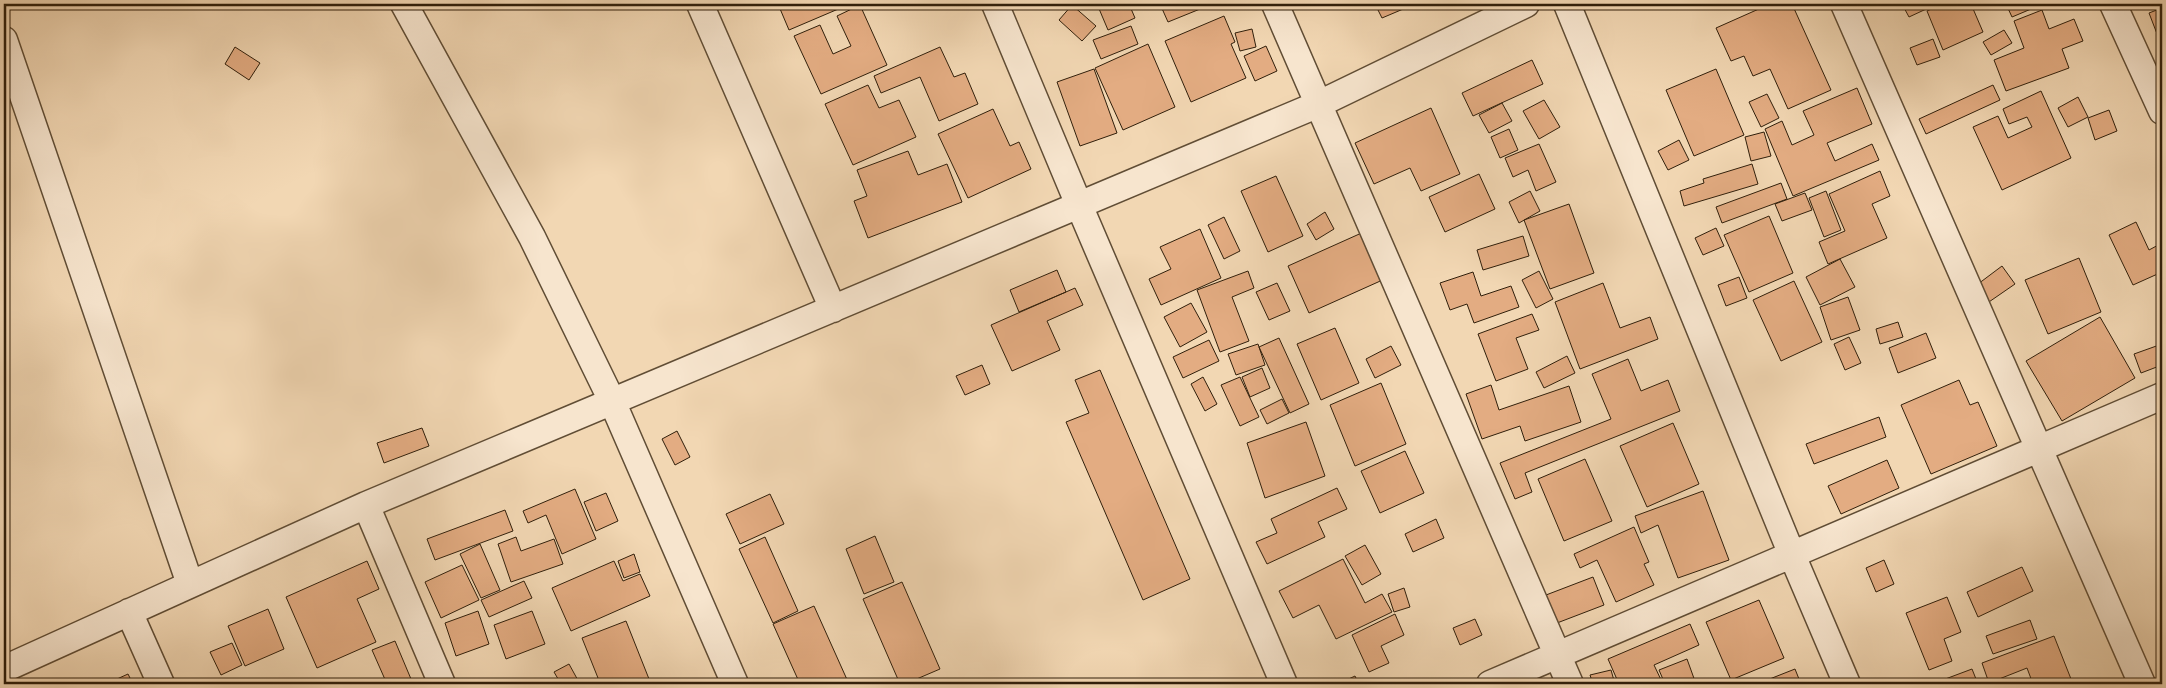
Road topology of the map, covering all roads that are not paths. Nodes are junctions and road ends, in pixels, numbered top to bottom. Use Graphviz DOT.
graph roads {
  1 [pos="404,4"];
  2 [pos="700,4"];
  3 [pos="995,4"];
  4 [pos="1276,4"];
  5 [pos="1526,4"];
  6 [pos="1568,4"];
  7 [pos="1844,4"];
  8 [pos="2113,4"];
  9 [pos="4,40"];
  10 [pos="1319,104"];
  11 [pos="2162,111"];
  12 [pos="1079,205"];
  13 [pos="833,309"];
  14 [pos="2162,396"];
  15 [pos="612,401"];
  16 [pos="2040,448"];
  17 [pos="366,505"];
  18 [pos="1792,555"];
  19 [pos="190,584"];
  20 [pos="129,612"];
  21 [pos="1558,656"];
  22 [pos="4,669"];
  23 [pos="161,684"];
  24 [pos="442,684"];
  25 [pos="735,684"];
  26 [pos="1284,684"];
  27 [pos="1490,684"];
  28 [pos="1570,684"];
  29 [pos="1847,684"];
  30 [pos="2142,684"];
  1 -- 15 [label="street"];
  2 -- 13 [label="street"];
  3 -- 12 [label="street"];
  4 -- 10 [label="street"];
  5 -- 10 [label="street"];
  6 -- 18 [label="street"];
  7 -- 16 [label="street"];
  8 -- 11 [label="street"];
  9 -- 19 [label="street"];
  10 -- 12 [label="street"];
  10 -- 21 [label="street"];
  12 -- 13 [label="street"];
  12 -- 26 [label="street"];
  13 -- 15 [label="street"];
  14 -- 16 [label="street"];
  15 -- 17 [label="street"];
  15 -- 25 [label="street"];
  16 -- 18 [label="street"];
  16 -- 30 [label="street"];
  17 -- 19 [label="street"];
  17 -- 24 [label="street"];
  18 -- 21 [label="street"];
  18 -- 29 [label="street"];
  19 -- 20 [label="street"];
  20 -- 22 [label="street"];
  20 -- 23 [label="street"];
  21 -- 27 [label="street"];
  21 -- 28 [label="street"];
}
